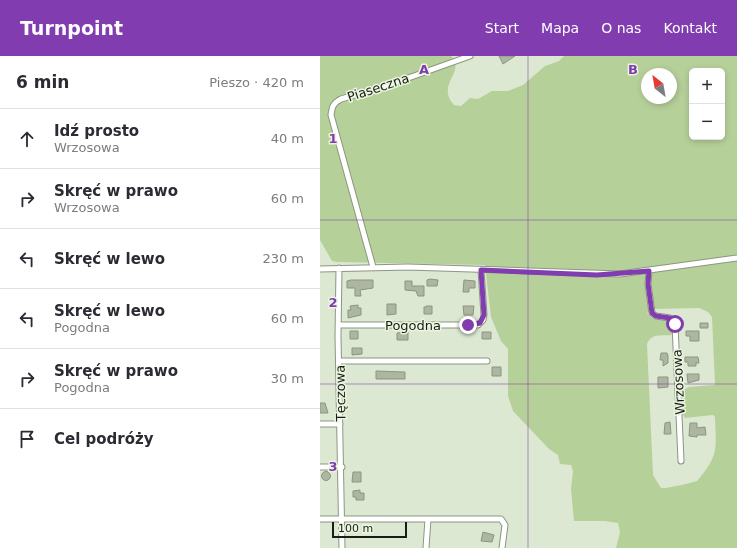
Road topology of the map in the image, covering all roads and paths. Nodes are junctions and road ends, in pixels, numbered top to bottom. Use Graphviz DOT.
graph roads {
  1 [pos="470,56"];
  2 [pos="737,258"];
  3 [pos="373,267"];
  4 [pos="339,268"];
  5 [pos="320,269"];
  6 [pos="481,270"];
  7 [pos="649,271"];
  8 [pos="339,325"];
  9 [pos="339,361"];
  10 [pos="487,362"];
  11 [pos="320,424"];
  12 [pos="340,424"];
  13 [pos="681,461"];
  14 [pos="320,467"];
  15 [pos="342,467"];
  16 [pos="320,518"];
  17 [pos="343,518"];
  18 [pos="428,519"];
  19 [pos="342,548"];
  20 [pos="426,548"];
  21 [pos="502,548"];
  1 -- 3 [label="street, Piaseczna"];
  2 -- 7 [label="street"];
  3 -- 4 [label="street"];
  3 -- 6 [label="street"];
  4 -- 5 [label="street"];
  4 -- 8 [label="street, Tęczowa"];
  6 -- 7 [label="street"];
  6 -- 8 [label="street, Pogodna"];
  7 -- 13 [label="street, Wrzosowa"];
  8 -- 9 [label="street, Tęczowa"];
  9 -- 10 [label="street"];
  9 -- 12 [label="street, Tęczowa"];
  11 -- 12 [label="street"];
  12 -- 15 [label="street, Tęczowa"];
  14 -- 15 [label="street"];
  15 -- 17 [label="street, Tęczowa"];
  16 -- 17 [label="street"];
  17 -- 18 [label="street"];
  17 -- 19 [label="street, Tęczowa"];
  18 -- 20 [label="street"];
  18 -- 21 [label="street"];
}
